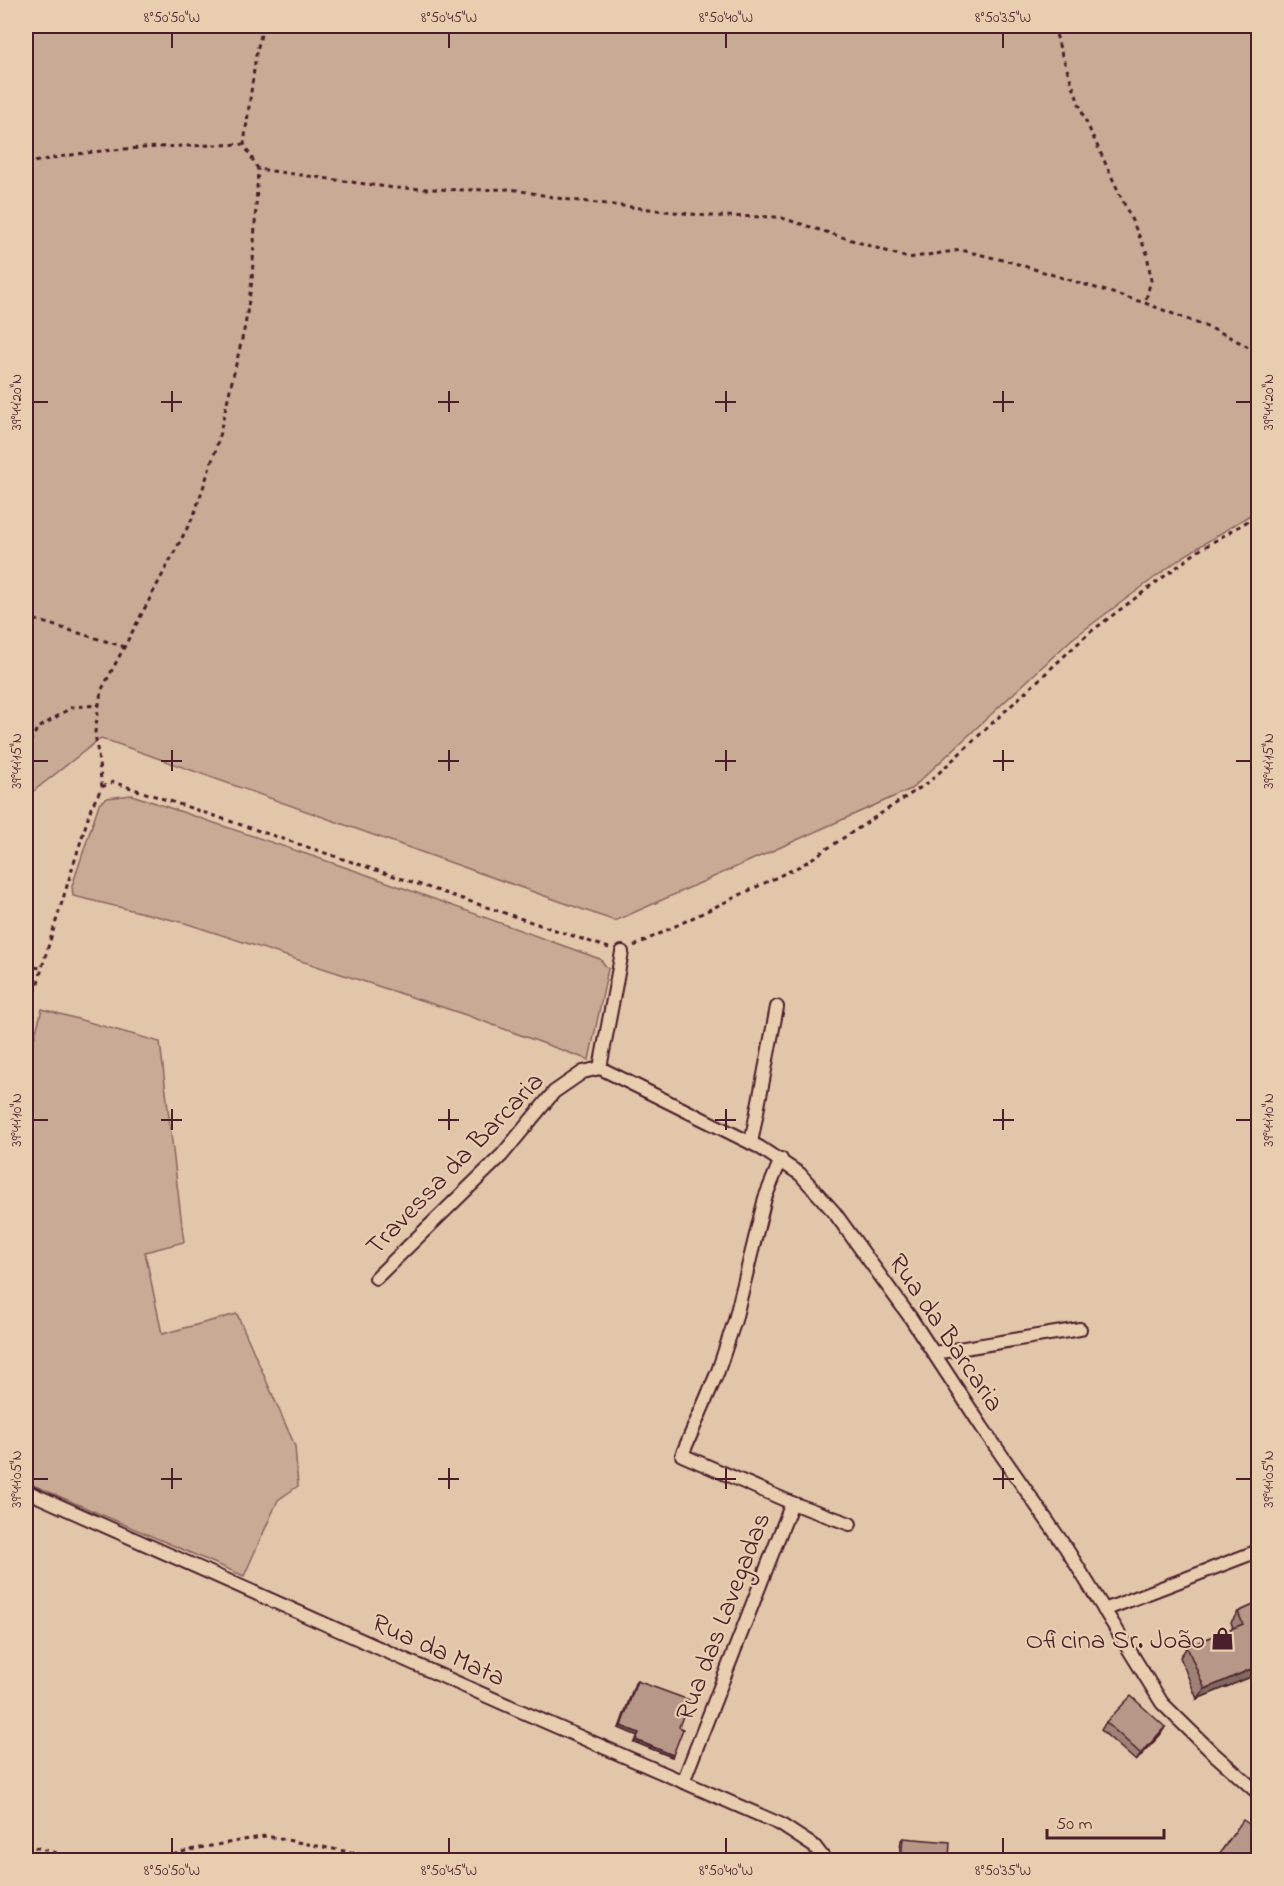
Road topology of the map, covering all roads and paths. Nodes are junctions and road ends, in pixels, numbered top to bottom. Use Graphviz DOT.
graph roads {
  1 [pos="263,26"];
  2 [pos="1054,26"];
  3 [pos="244,144"];
  4 [pos="26,164"];
  5 [pos="258,169"];
  6 [pos="1145,303"];
  7 [pos="1258,352"];
  8 [pos="1258,515"];
  9 [pos="26,618"];
  10 [pos="125,647"];
  11 [pos="99,705"];
  12 [pos="26,750"];
  13 [pos="102,787"];
  14 [pos="622,952"];
  15 [pos="26,966"];
  16 [pos="42,968"];
  17 [pos="777,1007"];
  18 [pos="26,1027"];
  19 [pos="600,1068"];
  20 [pos="751,1143"];
  21 [pos="781,1159"];
  22 [pos="376,1278"];
  23 [pos="1080,1329"];
  24 [pos="934,1353"];
  25 [pos="26,1491"];
  26 [pos="792,1503"];
  27 [pos="850,1524"];
  28 [pos="1258,1551"];
  29 [pos="1104,1610"];
  30 [pos="683,1782"];
  31 [pos="1258,1793"];
  32 [pos="26,1845"];
  33 [pos="162,1859"];
  34 [pos="85,1860"];
  35 [pos="156,1860"];
  36 [pos="390,1860"];
  37 [pos="825,1860"];
  1 -- 3 [label="path"];
  2 -- 6 [label="path"];
  3 -- 4 [label="path"];
  3 -- 5 [label="path"];
  5 -- 6 [label="path"];
  5 -- 10 [label="path"];
  6 -- 7 [label="path"];
  8 -- 14 [label="path"];
  9 -- 10 [label="path"];
  10 -- 11 [label="path"];
  11 -- 12 [label="path"];
  11 -- 13 [label="path"];
  13 -- 14 [label="path"];
  13 -- 16 [label="path"];
  14 -- 19 [label="street"];
  15 -- 16 [label="path"];
  16 -- 18 [label="path"];
  17 -- 20 [label="street"];
  19 -- 20 [label="street, Rua da Barcaria"];
  19 -- 22 [label="street, Travessa da Barcaria"];
  20 -- 21 [label="street, Rua da Barcaria"];
  21 -- 24 [label="street, Rua da Barcaria"];
  21 -- 26 [label="street, Rua das Lavegadas"];
  23 -- 24 [label="street"];
  24 -- 29 [label="street, Rua da Barcaria"];
  25 -- 30 [label="street, Rua da Mata"];
  26 -- 27 [label="street"];
  26 -- 30 [label="street, Rua das Lavegadas"];
  28 -- 29 [label="street"];
  29 -- 31 [label="street, Rua da Barcaria"];
  30 -- 37 [label="street, Rua da Mata"];
  32 -- 34 [label="path"];
  33 -- 35 [label="path"];
  33 -- 36 [label="path"];
}
